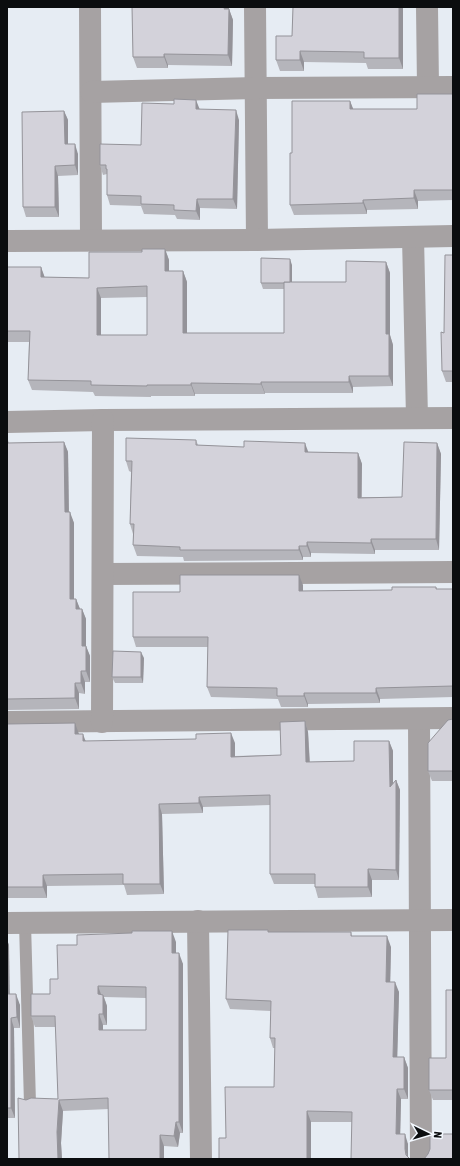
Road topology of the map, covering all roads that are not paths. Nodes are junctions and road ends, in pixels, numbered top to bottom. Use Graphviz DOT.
graph roads {
  1 [pos="90,7"];
  2 [pos="255,7"];
  3 [pos="427,7"];
  4 [pos="428,87"];
  5 [pos="453,87"];
  6 [pos="256,88"];
  7 [pos="91,92"];
  8 [pos="453,236"];
  9 [pos="413,237"];
  10 [pos="91,240"];
  11 [pos="257,240"];
  12 [pos="7,242"];
  13 [pos="417,418"];
  14 [pos="453,418"];
  15 [pos="104,420"];
  16 [pos="7,422"];
  17 [pos="453,572"];
  18 [pos="104,574"];
  19 [pos="453,718"];
  20 [pos="419,719"];
  21 [pos="7,722"];
  22 [pos="102,722"];
  23 [pos="419,920"];
  24 [pos="453,920"];
  25 [pos="198,921"];
  26 [pos="16,923"];
  27 [pos="30,1104"];
  28 [pos="201,1159"];
  29 [pos="421,1159"];
  1 -- 7 [label="street"];
  2 -- 6 [label="street"];
  3 -- 4 [label="street"];
  4 -- 5 [label="street"];
  4 -- 6 [label="street"];
  6 -- 7 [label="street"];
  6 -- 11 [label="street"];
  7 -- 10 [label="street"];
  8 -- 9 [label="street"];
  9 -- 11 [label="street"];
  9 -- 13 [label="street"];
  10 -- 11 [label="street"];
  10 -- 12 [label="street"];
  13 -- 14 [label="street"];
  13 -- 15 [label="street"];
  15 -- 16 [label="street"];
  15 -- 18 [label="street"];
  17 -- 18 [label="street"];
  18 -- 22 [label="street"];
  19 -- 20 [label="street"];
  20 -- 22 [label="street"];
  20 -- 23 [label="street"];
  21 -- 22 [label="street"];
  23 -- 24 [label="street"];
  23 -- 25 [label="street"];
  23 -- 29 [label="street"];
  25 -- 26 [label="street"];
  25 -- 28 [label="street"];
  26 -- 27 [label="lane"];
}
